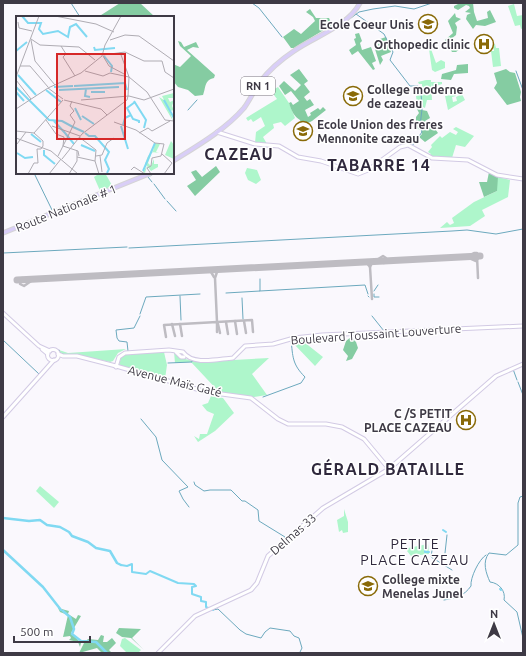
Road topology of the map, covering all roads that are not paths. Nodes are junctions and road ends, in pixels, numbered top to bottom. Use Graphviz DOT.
graph roads {
  1 [pos="360,3"];
  2 [pos="217,132"];
  3 [pos="174,160"];
  4 [pos="149,174"];
  5 [pos="523,179"];
  6 [pos="3,233"];
  7 [pos="3,314"];
  8 [pos="523,326"];
  9 [pos="49,352"];
  10 [pos="58,354"];
  11 [pos="58,358"];
  12 [pos="49,359"];
  13 [pos="118,359"];
  14 [pos="54,360"];
  15 [pos="109,364"];
  16 [pos="523,364"];
  17 [pos="116,367"];
  18 [pos="3,415"];
  19 [pos="388,469"];
  20 [pos="158,653"];
  1 -- 2 [label="main road, RN 1"];
  2 -- 3 [label="main road, RN 1"];
  2 -- 5 [label="main road"];
  4 -- 6 [label="main road, Route Nationale # 1"];
  7 -- 9 [label="main road"];
  8 -- 13 [label="main road, Boulevard Toussaint Louverture"];
  9 -- 10 [label="main road"];
  9 -- 12 [label="main road"];
  10 -- 11 [label="main road"];
  10 -- 15 [label="main road, Avenue Maïs Gaté"];
  11 -- 14 [label="main road"];
  11 -- 17 [label="main road, Avenue Maïs Gaté"];
  12 -- 14 [label="main road"];
  12 -- 18 [label="main road"];
  13 -- 15 [label="main road"];
  13 -- 17 [label="main road"];
  14 -- 18 [label="main road"];
  15 -- 17 [label="main road, Avenue Maïs Gaté"];
  16 -- 19 [label="main road, Delmas 33"];
  17 -- 19 [label="main road, Avenue Maïs Gaté"];
  19 -- 20 [label="main road, Delmas 33"];
}
